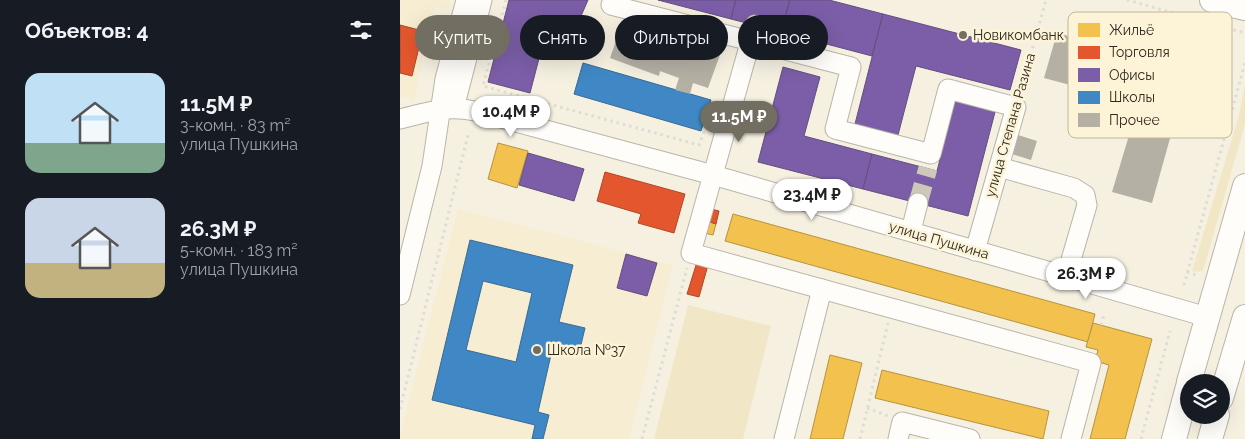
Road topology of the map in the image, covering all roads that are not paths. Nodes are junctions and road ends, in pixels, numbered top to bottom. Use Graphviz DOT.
graph roads {
  1 [pos="466,0"];
  2 [pos="482,0"];
  3 [pos="1212,0"];
  4 [pos="611,5"];
  5 [pos="1245,8"];
  6 [pos="738,30"];
  7 [pos="828,59"];
  8 [pos="745,60"];
  9 [pos="447,108"];
  10 [pos="400,119"];
  11 [pos="999,167"];
  12 [pos="713,175"];
  13 [pos="1245,186"];
  14 [pos="918,203"];
  15 [pos="1240,228"];
  16 [pos="911,231"];
  17 [pos="407,234"];
  18 [pos="975,251"];
  19 [pos="1066,277"];
  20 [pos="822,289"];
  21 [pos="400,295"];
  22 [pos="1207,317"];
  23 [pos="1244,324"];
  24 [pos="1191,374"];
  25 [pos="1228,374"];
  26 [pos="1180,417"];
  27 [pos="1214,424"];
  28 [pos="784,439"];
  29 [pos="898,439"];
  30 [pos="970,439"];
  31 [pos="1071,439"];
  32 [pos="1174,439"];
  33 [pos="1210,439"];
  1 -- 9 [label="street"];
  2 -- 9 [label="street"];
  3 -- 5 [label="main road"];
  4 -- 6 [label="street"];
  7 -- 11 [label="street, улица Степана Разина"];
  8 -- 12 [label="street"];
  9 -- 10 [label="street, улица Пушкина"];
  9 -- 12 [label="street, улица Пушкина"];
  9 -- 17 [label="street"];
  11 -- 18 [label="street, улица Степана Разина"];
  11 -- 19 [label="street"];
  12 -- 16 [label="street, улица Пушкина"];
  12 -- 20 [label="street"];
  13 -- 15 [label="main road"];
  14 -- 16 [label="street"];
  15 -- 22 [label="main road"];
  16 -- 18 [label="street, улица Пушкина"];
  17 -- 21 [label="street"];
  18 -- 19 [label="street, улица Пушкина"];
  19 -- 22 [label="street, улица Пушкина"];
  20 -- 28 [label="street"];
  20 -- 31 [label="street"];
  22 -- 23 [label="main road, улица Пушкина"];
  22 -- 24 [label="main road"];
  23 -- 25 [label="main road"];
  26 -- 32 [label="main road"];
  27 -- 33 [label="main road"];
  29 -- 30 [label="street"];
}
